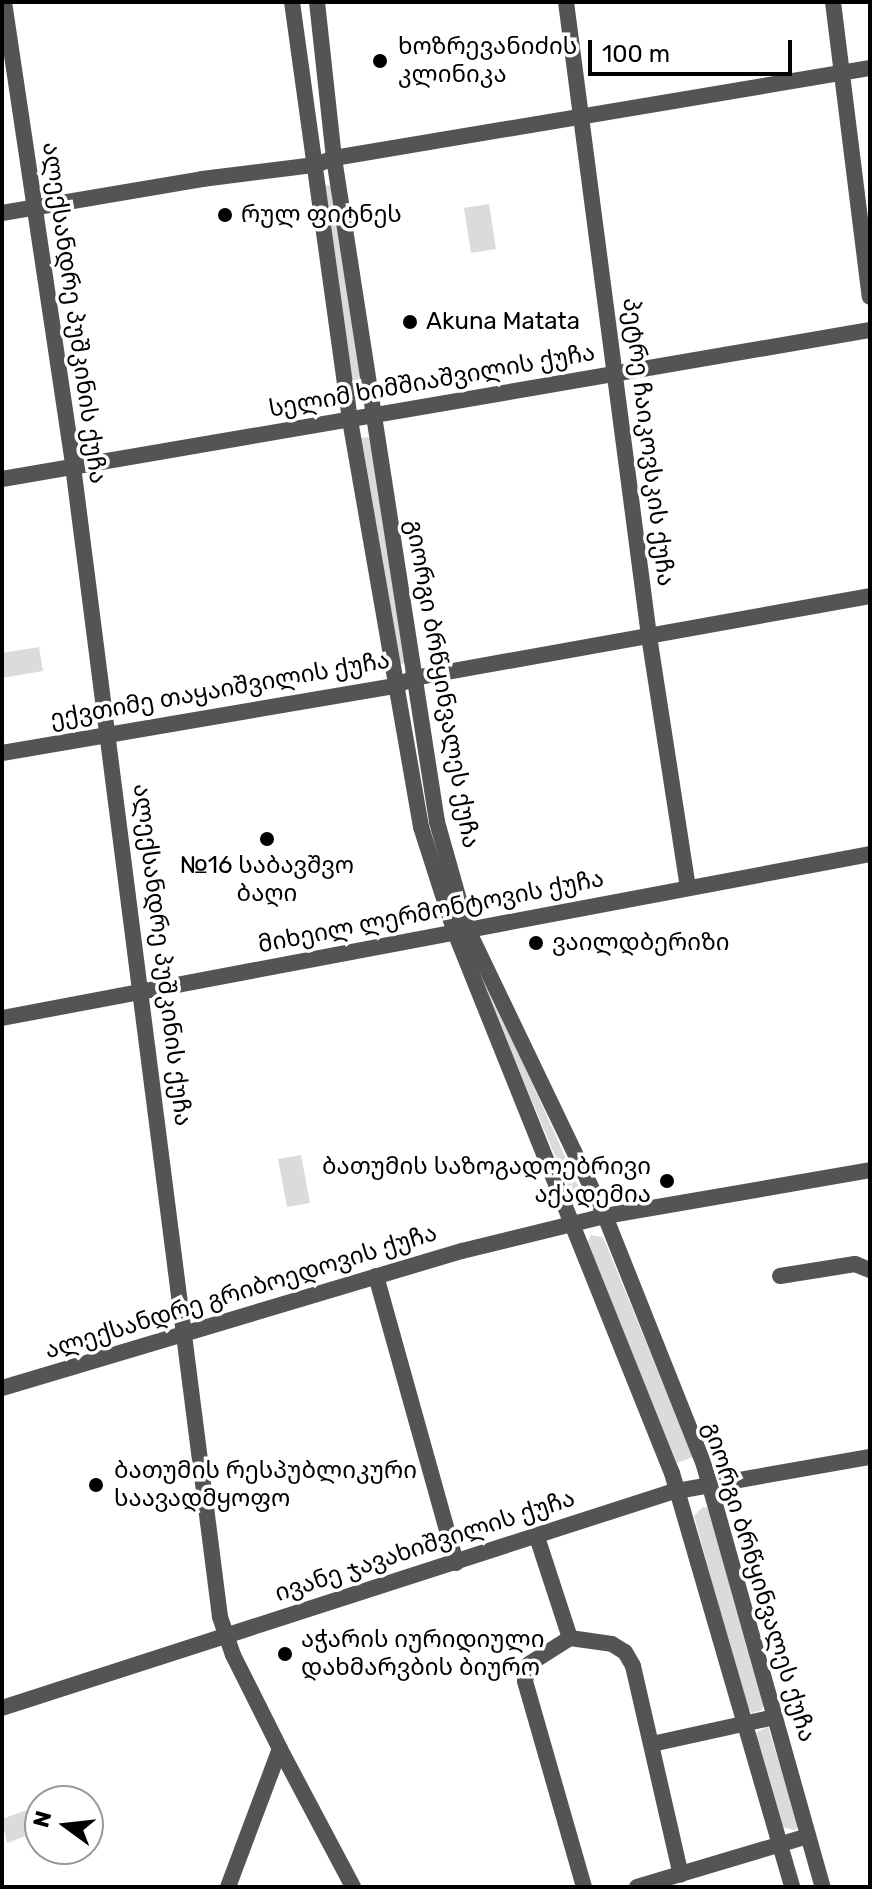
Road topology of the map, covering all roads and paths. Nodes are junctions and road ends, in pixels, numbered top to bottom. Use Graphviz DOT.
graph roads {
  1 [pos="4,2"];
  2 [pos="292,2"];
  3 [pos="317,2"];
  4 [pos="566,2"];
  5 [pos="833,2"];
  6 [pos="870,68"];
  7 [pos="842,72"];
  8 [pos="583,116"];
  9 [pos="334,158"];
  10 [pos="315,165"];
  11 [pos="34,206"];
  12 [pos="2,213"];
  13 [pos="870,297"];
  14 [pos="870,330"];
  15 [pos="614,375"];
  16 [pos="372,417"];
  17 [pos="350,420"];
  18 [pos="73,466"];
  19 [pos="2,479"];
  20 [pos="870,596"];
  21 [pos="649,636"];
  22 [pos="414,678"];
  23 [pos="395,686"];
  24 [pos="109,734"];
  25 [pos="2,753"];
  26 [pos="870,854"];
  27 [pos="688,888"];
  28 [pos="460,929"];
  29 [pos="143,990"];
  30 [pos="2,1018"];
  31 [pos="870,1170"];
  32 [pos="605,1216"];
  33 [pos="571,1224"];
  34 [pos="870,1270"];
  35 [pos="376,1276"];
  36 [pos="780,1276"];
  37 [pos="183,1331"];
  38 [pos="2,1388"];
  39 [pos="869,1461"];
  40 [pos="709,1484"];
  41 [pos="678,1490"];
  42 [pos="537,1537"];
  43 [pos="456,1563"];
  44 [pos="226,1635"];
  45 [pos="570,1638"];
  46 [pos="2,1708"];
  47 [pos="775,1717"];
  48 [pos="742,1724"];
  49 [pos="652,1744"];
  50 [pos="280,1749"];
  51 [pos="808,1836"];
  52 [pos="780,1843"];
  53 [pos="681,1875"];
  54 [pos="228,1887"];
  55 [pos="353,1887"];
  56 [pos="584,1887"];
  57 [pos="637,1887"];
  58 [pos="792,1887"];
  59 [pos="823,1887"];
  1 -- 11 [label="street, ალექსანდრე პუშკინის ქუჩა"];
  2 -- 10 [label="street, გიორგი ბრწყინვალეს ქუჩა"];
  3 -- 9 [label="street, გიორგი ბრწყინვალეს ქუჩა"];
  4 -- 8 [label="street, პეტრე ჩაიკოვსკის ქუჩა"];
  5 -- 7 [label="street"];
  6 -- 7 [label="street"];
  7 -- 8 [label="street"];
  7 -- 13 [label="street"];
  8 -- 9 [label="street"];
  8 -- 15 [label="street, პეტრე ჩაიკოვსკის ქუჩა"];
  9 -- 10 [label="street"];
  9 -- 16 [label="street, გიორგი ბრწყინვალეს ქუჩა"];
  10 -- 11 [label="street"];
  10 -- 17 [label="street, გიორგი ბრწყინვალეს ქუჩა"];
  11 -- 12 [label="street"];
  11 -- 18 [label="street, ალექსანდრე პუშკინის ქუჩა"];
  14 -- 15 [label="street, სელიმ ხიმშიაშვილის ქუჩა"];
  15 -- 16 [label="street, სელიმ ხიმშიაშვილის ქუჩა"];
  15 -- 21 [label="street, პეტრე ჩაიკოვსკის ქუჩა"];
  16 -- 17 [label="street, სელიმ ხიმშიაშვილის ქუჩა"];
  16 -- 22 [label="street, გიორგი ბრწყინვალეს ქუჩა"];
  17 -- 18 [label="street, სელიმ ხიმშიაშვილის ქუჩა"];
  17 -- 23 [label="street, გიორგი ბრწყინვალეს ქუჩა"];
  18 -- 19 [label="street, სელიმ ხიმშიაშვილის ქუჩა"];
  18 -- 24 [label="street, ალექსანდრე პუშკინის ქუჩა"];
  20 -- 21 [label="street, ექვთიმე თაყაიშვილის ქუჩა"];
  21 -- 22 [label="street, ექვთიმე თაყაიშვილის ქუჩა"];
  21 -- 27 [label="street, პეტრე ჩაიკოვსკის ქუჩა"];
  22 -- 23 [label="street, ექვთიმე თაყაიშვილის ქუჩა"];
  22 -- 28 [label="street, გიორგი ბრწყინვალეს ქუჩა"];
  23 -- 24 [label="street, ექვთიმე თაყაიშვილის ქუჩა"];
  23 -- 28 [label="street, გიორგი ბრწყინვალეს ქუჩა"];
  24 -- 25 [label="street, ექვთიმე თაყაიშვილის ქუჩა"];
  24 -- 29 [label="street, ალექსანდრე პუშკინის ქუჩა"];
  26 -- 27 [label="street, მიხეილ ლერმონტოვის ქუჩა"];
  27 -- 28 [label="street, მიხეილ ლერმონტოვის ქუჩა"];
  28 -- 29 [label="street, მიხეილ ლერმონტოვის ქუჩა"];
  28 -- 32 [label="street, გიორგი ბრწყინვალეს ქუჩა"];
  28 -- 33 [label="street, გიორგი ბრწყინვალეს ქუჩა"];
  29 -- 30 [label="street, მიხეილ ლერმონტოვის ქუჩა"];
  29 -- 37 [label="street, ალექსანდრე პუშკინის ქუჩა"];
  31 -- 32 [label="street, ალექსანდრე გრიბოედოვის ქუჩა"];
  32 -- 33 [label="street, ალექსანდრე გრიბოედოვის ქუჩა"];
  32 -- 40 [label="street, გიორგი ბრწყინვალეს ქუჩა"];
  33 -- 35 [label="street, ალექსანდრე გრიბოედოვის ქუჩა"];
  33 -- 41 [label="street, გიორგი ბრწყინვალეს ქუჩა"];
  34 -- 36 [label="street"];
  35 -- 37 [label="street, ალექსანდრე გრიბოედოვის ქუჩა"];
  35 -- 43 [label="street"];
  37 -- 38 [label="street, ალექსანდრე გრიბოედოვის ქუჩა"];
  37 -- 44 [label="street, ალექსანდრე პუშკინის ქუჩა"];
  39 -- 40 [label="street, ივანე ჯავახიშვილის ქუჩა"];
  40 -- 41 [label="street, ივანე ჯავახიშვილის ქუჩა"];
  40 -- 47 [label="street, გიორგი ბრწყინვალეს ქუჩა"];
  41 -- 42 [label="street, ივანე ჯავახიშვილის ქუჩა"];
  41 -- 48 [label="street, გიორგი ბრწყინვალეს ქუჩა"];
  42 -- 43 [label="street, ივანე ჯავახიშვილის ქუჩა"];
  42 -- 45 [label="street"];
  43 -- 44 [label="street, ივანე ჯავახიშვილის ქუჩა"];
  44 -- 46 [label="street, ივანე ჯავახიშვილის ქუჩა"];
  44 -- 50 [label="street, ალექსანდრე პუშკინის ქუჩა"];
  45 -- 49 [label="street"];
  45 -- 56 [label="street"];
  47 -- 48 [label="street"];
  47 -- 51 [label="street, გიორგი ბრწყინვალეს ქუჩა"];
  48 -- 49 [label="street"];
  48 -- 52 [label="street, გიორგი ბრწყინვალეს ქუჩა"];
  49 -- 53 [label="street"];
  50 -- 54 [label="street"];
  50 -- 55 [label="street, ალექსანდრე პუშკინის ქუჩა"];
  51 -- 52 [label="street"];
  51 -- 59 [label="street, გიორგი ბრწყინვალეს ქუჩა"];
  52 -- 53 [label="street"];
  52 -- 58 [label="street, გიორგი ბრწყინვალეს ქუჩა"];
  53 -- 57 [label="street"];
}
